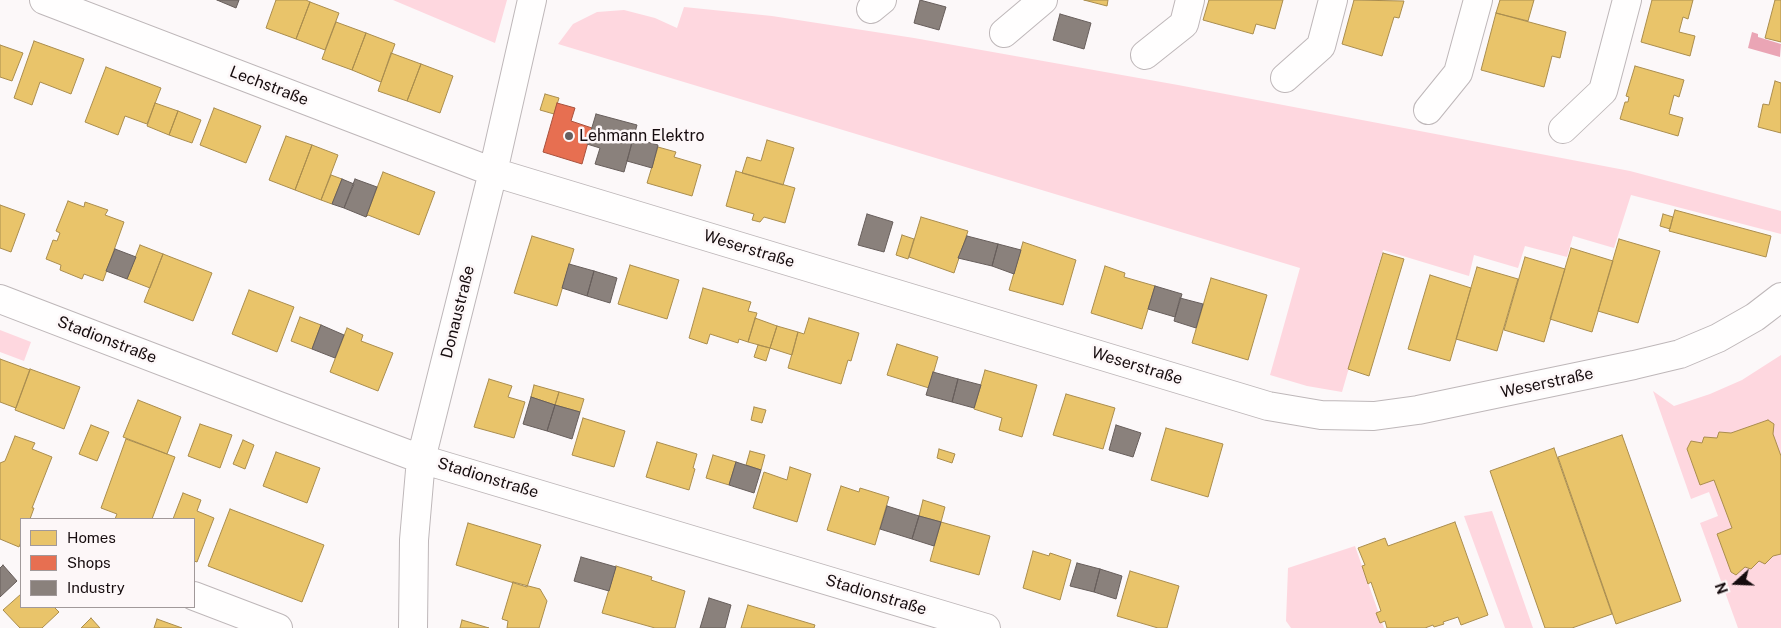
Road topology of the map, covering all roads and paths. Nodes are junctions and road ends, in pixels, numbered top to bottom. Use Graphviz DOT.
graph roads {
  1 [pos="44,0"];
  2 [pos="532,0"];
  3 [pos="1043,0"];
  4 [pos="1190,0"];
  5 [pos="1333,0"];
  6 [pos="1478,0"];
  7 [pos="1627,0"];
  8 [pos="1004,33"];
  9 [pos="1145,55"];
  10 [pos="1285,78"];
  11 [pos="1428,110"];
  12 [pos="1563,129"];
  13 [pos="494,172"];
  14 [pos="1781,297"];
  15 [pos="0,298"];
  16 [pos="421,458"];
  17 [pos="195,596"];
  18 [pos="278,628"];
  19 [pos="413,628"];
  20 [pos="986,628"];
  1 -- 13 [label="street, Lechstraße"];
  2 -- 13 [label="street, Donaustraße"];
  3 -- 8 [label="street"];
  4 -- 9 [label="street"];
  5 -- 10 [label="street"];
  6 -- 11 [label="street"];
  7 -- 12 [label="street"];
  13 -- 14 [label="street, Weserstraße"];
  13 -- 16 [label="street, Donaustraße"];
  15 -- 16 [label="street, Stadionstraße"];
  16 -- 19 [label="street, Donaustraße"];
  16 -- 20 [label="street, Stadionstraße"];
  17 -- 18 [label="street"];
}
